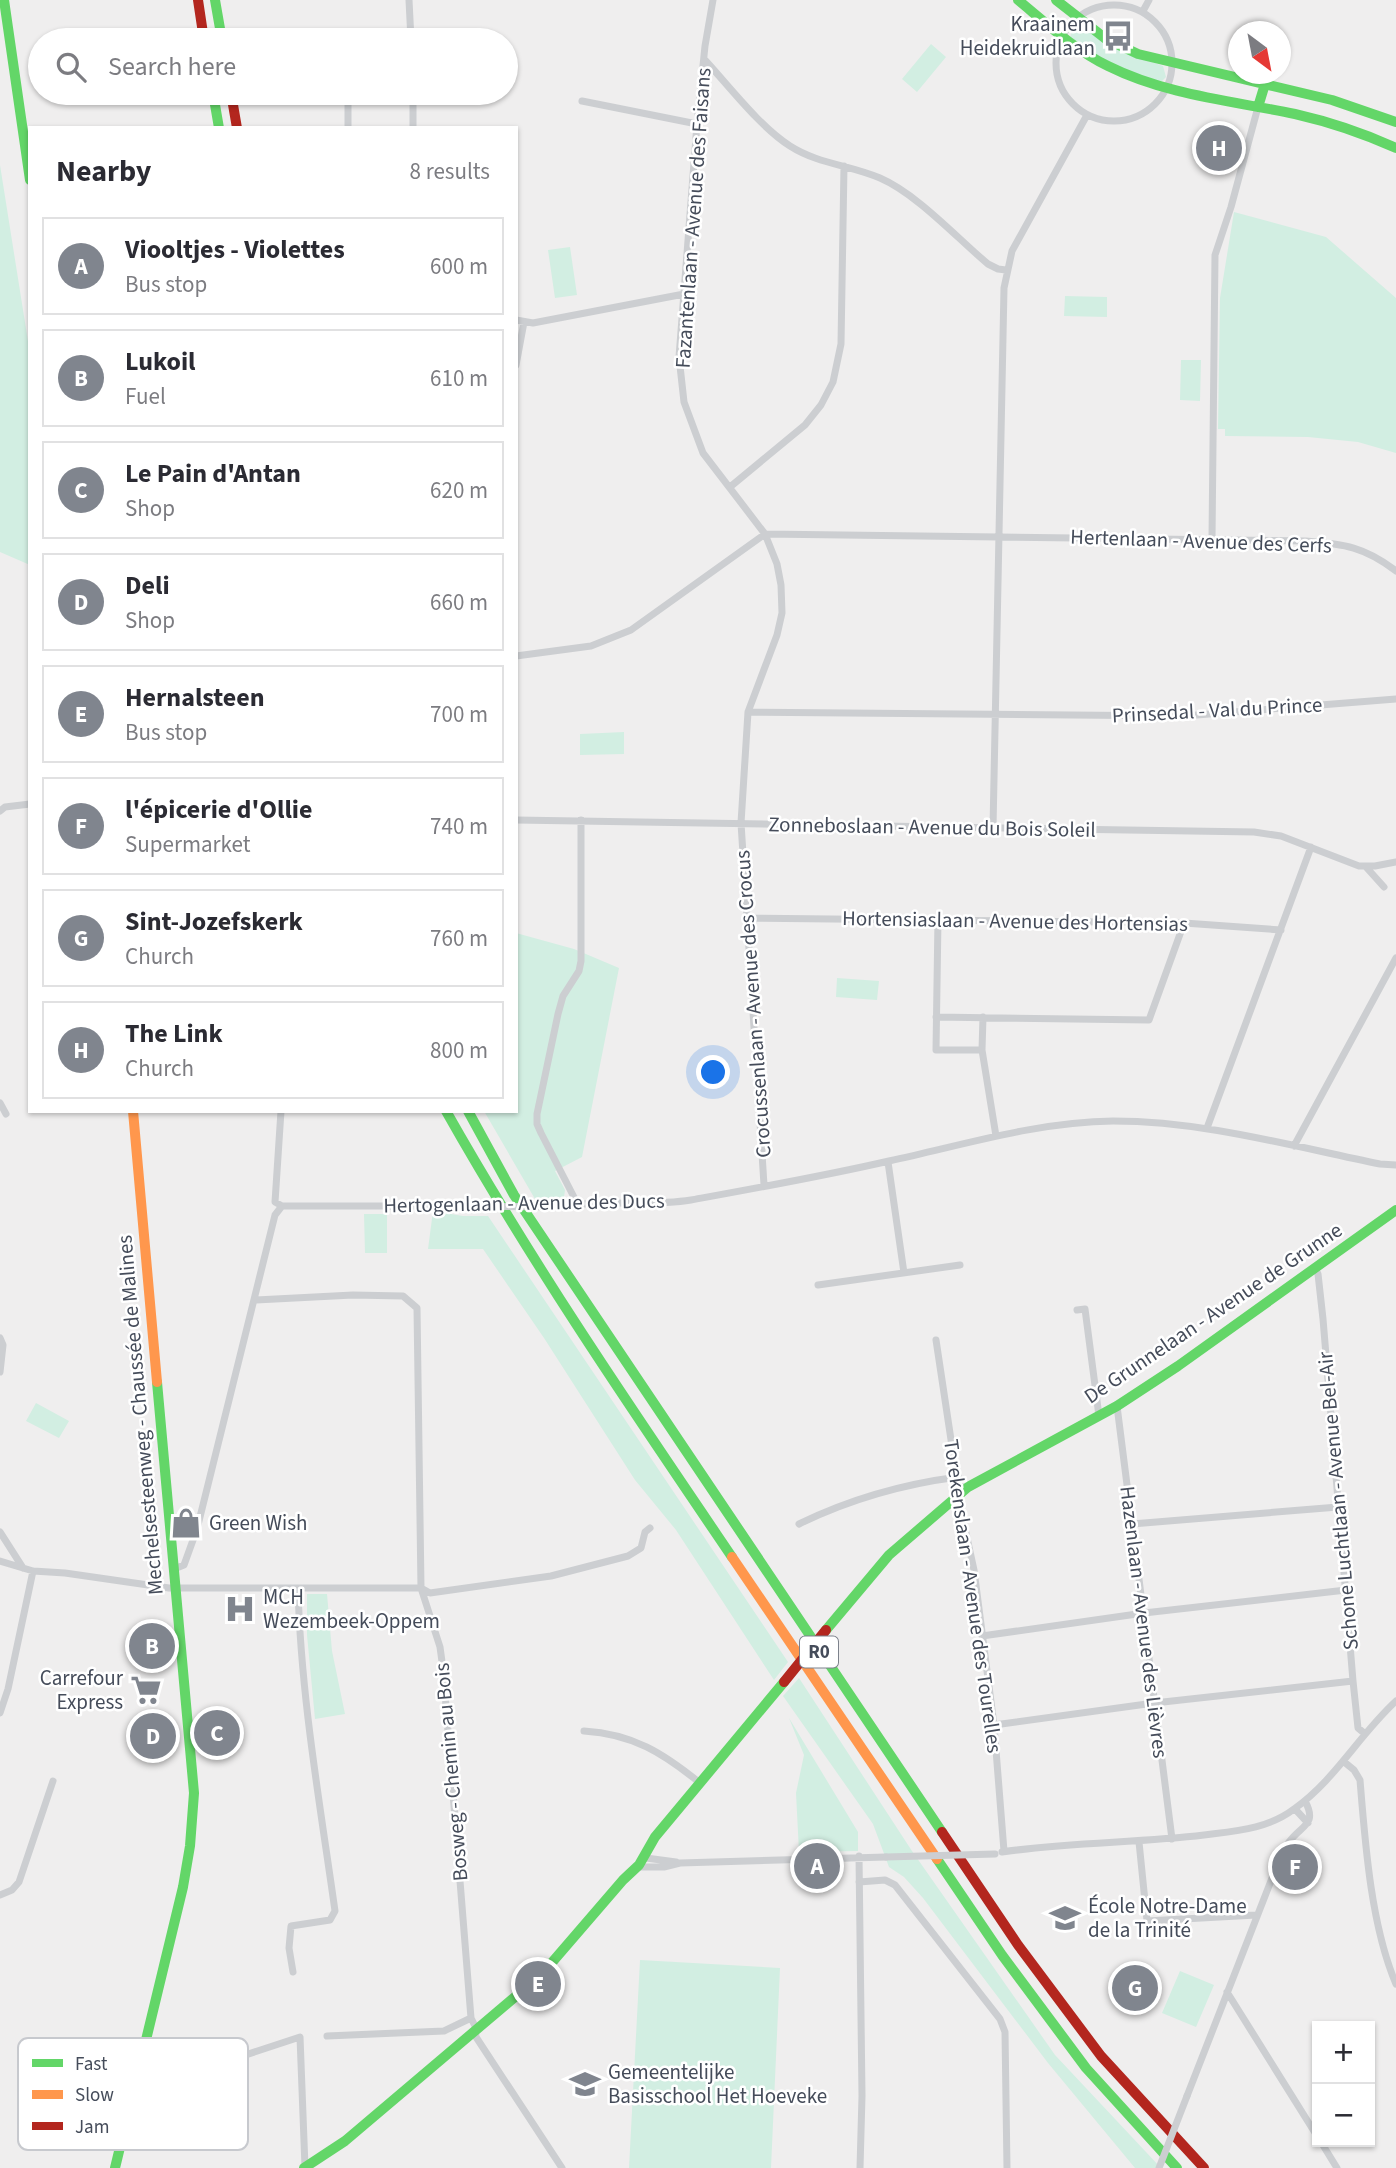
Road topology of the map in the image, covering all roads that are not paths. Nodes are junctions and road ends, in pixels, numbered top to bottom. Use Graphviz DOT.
graph roads {
  1 [pos="4,0"];
  2 [pos="197,0"];
  3 [pos="215,0"];
  4 [pos="409,0"];
  5 [pos="713,0"];
  6 [pos="1018,0"];
  7 [pos="1056,0"];
  8 [pos="1149,0"];
  9 [pos="1143,12"];
  10 [pos="1076,17"];
  11 [pos="202,28"];
  12 [pos="220,28"];
  13 [pos="410,28"];
  14 [pos="1062,36"];
  15 [pos="704,60"];
  16 [pos="1172,64"];
  17 [pos="1228,76"];
  18 [pos="1265,84"];
  19 [pos="1166,88"];
  20 [pos="582,101"];
  21 [pos="215,105"];
  22 [pos="233,105"];
  23 [pos="348,105"];
  24 [pos="413,105"];
  25 [pos="1258,107"];
  26 [pos="1087,115"];
  27 [pos="1396,122"];
  28 [pos="697,124"];
  29 [pos="219,126"];
  30 [pos="237,126"];
  31 [pos="348,126"];
  32 [pos="413,126"];
  33 [pos="1396,148"];
  34 [pos="28,166"];
  35 [pos="844,166"];
  36 [pos="1006,270"];
  37 [pos="684,294"];
  38 [pos="520,321"];
  39 [pos="518,343"];
  40 [pos="730,487"];
  41 [pos="765,534"];
  42 [pos="999,536"];
  43 [pos="1212,539"];
  44 [pos="1396,571"];
  45 [pos="518,656"];
  46 [pos="1396,699"];
  47 [pos="748,712"];
  48 [pos="995,714"];
  49 [pos="28,804"];
  50 [pos="2,807"];
  51 [pos="518,820"];
  52 [pos="581,820"];
  53 [pos="741,823"];
  54 [pos="993,828"];
  55 [pos="1311,847"];
  56 [pos="1396,862"];
  57 [pos="1366,867"];
  58 [pos="1384,887"];
  59 [pos="748,918"];
  60 [pos="938,919"];
  61 [pos="1184,923"];
  62 [pos="1281,930"];
  63 [pos="1396,958"];
  64 [pos="936,1017"];
  65 [pos="983,1017"];
  66 [pos="982,1050"];
  67 [pos="0,1102"];
  68 [pos="133,1113"];
  69 [pos="281,1113"];
  70 [pos="447,1113"];
  71 [pos="469,1113"];
  72 [pos="6,1114"];
  73 [pos="1207,1128"];
  74 [pos="996,1136"];
  75 [pos="1294,1146"];
  76 [pos="888,1162"];
  77 [pos="1393,1166"];
  78 [pos="1396,1173"];
  79 [pos="764,1185"];
  80 [pos="577,1203"];
  81 [pos="282,1206"];
  82 [pos="1396,1210"];
  83 [pos="960,1265"];
  84 [pos="1315,1268"];
  85 [pos="905,1273"];
  86 [pos="818,1285"];
  87 [pos="256,1300"];
  88 [pos="1077,1310"];
  89 [pos="0,1338"];
  90 [pos="936,1340"];
  91 [pos="0,1372"];
  92 [pos="1117,1406"];
  93 [pos="1099,1416"];
  94 [pos="958,1477"];
  95 [pos="960,1494"];
  96 [pos="1338,1507"];
  97 [pos="799,1524"];
  98 [pos="1132,1524"];
  99 [pos="650,1528"];
  100 [pos="0,1532"];
  101 [pos="0,1560"];
  102 [pos="23,1569"];
  103 [pos="174,1569"];
  104 [pos="33,1571"];
  105 [pos="176,1588"];
  106 [pos="421,1588"];
  107 [pos="298,1589"];
  108 [pos="1346,1590"];
  109 [pos="1144,1613"];
  110 [pos="982,1636"];
  111 [pos="1353,1681"];
  112 [pos="1396,1701"];
  113 [pos="1154,1703"];
  114 [pos="0,1713"];
  115 [pos="994,1725"];
  116 [pos="584,1731"];
  117 [pos="1364,1732"];
  118 [pos="1343,1761"];
  119 [pos="54,1781"];
  120 [pos="700,1783"];
  121 [pos="1306,1801"];
  122 [pos="1295,1809"];
  123 [pos="1308,1823"];
  124 [pos="1172,1839"];
  125 [pos="1139,1842"];
  126 [pos="1004,1852"];
  127 [pos="859,1856"];
  128 [pos="646,1858"];
  129 [pos="681,1863"];
  130 [pos="639,1867"];
  131 [pos="859,1882"];
  132 [pos="0,1895"];
  133 [pos="1256,1914"];
  134 [pos="293,1972"];
  135 [pos="1396,1984"];
  136 [pos="1227,1992"];
  137 [pos="471,2018"];
  138 [pos="474,2034"];
  139 [pos="327,2036"];
  140 [pos="146,2038"];
  141 [pos="248,2054"];
  142 [pos="1312,2128"];
  143 [pos="1324,2147"];
  144 [pos="119,2150"];
  145 [pos="115,2168"];
  146 [pos="304,2168"];
  147 [pos="562,2168"];
  148 [pos="860,2168"];
  149 [pos="1007,2168"];
  150 [pos="1159,2168"];
  151 [pos="1177,2168"];
  152 [pos="1204,2168"];
  153 [pos="1337,2168"];
  1 -- 34 [label="main road"];
  2 -- 11 [label="main road"];
  3 -- 12 [label="main road"];
  4 -- 13 [label="street"];
  5 -- 15 [label="street, Fazantenlaan - Avenue des Faisans"];
  6 -- 14 [label="main road"];
  7 -- 10 [label="main road"];
  8 -- 9 [label="street"];
  9 -- 10 [label="street"];
  9 -- 16 [label="street"];
  10 -- 14 [label="street"];
  10 -- 16 [label="main road"];
  14 -- 19 [label="main road"];
  14 -- 26 [label="street"];
  15 -- 28 [label="street, Fazantenlaan - Avenue des Faisans"];
  15 -- 35 [label="street"];
  16 -- 17 [label="main road"];
  16 -- 19 [label="street"];
  18 -- 25 [label="main road"];
  18 -- 27 [label="main road"];
  19 -- 25 [label="main road"];
  19 -- 26 [label="street"];
  20 -- 28 [label="street"];
  21 -- 29 [label="main road"];
  22 -- 30 [label="main road"];
  23 -- 31 [label="street"];
  24 -- 32 [label="street"];
  25 -- 33 [label="main road"];
  25 -- 43 [label="street"];
  26 -- 36 [label="street"];
  28 -- 37 [label="street, Fazantenlaan - Avenue des Faisans"];
  35 -- 36 [label="street"];
  35 -- 40 [label="street"];
  36 -- 42 [label="street"];
  37 -- 38 [label="street"];
  37 -- 40 [label="street, Fazantenlaan - Avenue des Faisans"];
  38 -- 39 [label="street"];
  40 -- 41 [label="street, Fazantenlaan - Avenue des Faisans"];
  41 -- 42 [label="street, Hertenlaan - Avenue des Cerfs"];
  41 -- 45 [label="street"];
  41 -- 47 [label="street, Fazantenlaan - Avenue des Faisans"];
  42 -- 43 [label="street, Hertenlaan - Avenue des Cerfs"];
  42 -- 48 [label="street"];
  43 -- 44 [label="street, Hertenlaan - Avenue des Cerfs"];
  46 -- 48 [label="street, Prinsedal - Val du Prince"];
  47 -- 48 [label="street, Prinsedal - Val du Prince"];
  47 -- 53 [label="street, Fazantenlaan - Avenue des Faisans"];
  48 -- 54 [label="street"];
  49 -- 50 [label="street"];
  51 -- 52 [label="street, Zonneboslaan - Avenue du Bois Soleil"];
  52 -- 53 [label="street, Zonneboslaan - Avenue du Bois Soleil"];
  52 -- 80 [label="street"];
  53 -- 54 [label="street, Zonneboslaan - Avenue du Bois Soleil"];
  53 -- 59 [label="street, Crocussenlaan - Avenue des Crocus"];
  54 -- 55 [label="street, Zonneboslaan - Avenue du Bois Soleil"];
  55 -- 57 [label="street, Zonneboslaan - Avenue du Bois Soleil"];
  55 -- 62 [label="street"];
  56 -- 57 [label="street"];
  57 -- 58 [label="street"];
  59 -- 60 [label="street, Hortensiaslaan - Avenue des Hortensias"];
  59 -- 79 [label="street, Crocussenlaan - Avenue des Crocus"];
  60 -- 61 [label="street, Hortensiaslaan - Avenue des Hortensias"];
  60 -- 64 [label="street"];
  61 -- 62 [label="street, Hortensiaslaan - Avenue des Hortensias"];
  61 -- 65 [label="street"];
  62 -- 73 [label="street"];
  63 -- 75 [label="street"];
  64 -- 65 [label="street"];
  64 -- 66 [label="street"];
  65 -- 66 [label="street"];
  66 -- 74 [label="street"];
  67 -- 72 [label="street"];
  68 -- 103 [label="main road, Mechelsesteenweg - Chaussée de Malines"];
  69 -- 81 [label="street"];
  70 -- 151 [label="main road, R0"];
  71 -- 152 [label="main road, R0"];
  73 -- 74 [label="street, Hertogenlaan - Avenue des Ducs"];
  73 -- 75 [label="street, Hertogenlaan - Avenue des Ducs"];
  74 -- 76 [label="street, Hertogenlaan - Avenue des Ducs"];
  75 -- 77 [label="street, Hertogenlaan - Avenue des Ducs"];
  76 -- 79 [label="street, Hertogenlaan - Avenue des Ducs"];
  76 -- 85 [label="street"];
  77 -- 78 [label="street, Hertogenlaan - Avenue des Ducs"];
  79 -- 80 [label="street, Hertogenlaan - Avenue des Ducs"];
  80 -- 81 [label="street, Hertogenlaan - Avenue des Ducs, bridge"];
  81 -- 87 [label="street"];
  82 -- 84 [label="main road, De Grunnelaan - Avenue de Grunne"];
  83 -- 85 [label="street"];
  84 -- 92 [label="main road, De Grunnelaan - Avenue de Grunne"];
  84 -- 96 [label="street, Schone Luchtlaan - Avenue Bel-Air"];
  85 -- 86 [label="street"];
  87 -- 103 [label="street"];
  87 -- 106 [label="street, Bosweg - Chemin au Bois"];
  88 -- 93 [label="street"];
  89 -- 91 [label="street"];
  90 -- 94 [label="street, Torekenslaan - Avenue des Tourelles"];
  92 -- 93 [label="main road, De Grunnelaan - Avenue de Grunne"];
  92 -- 98 [label="street, Hazenlaan - Avenue des Lièvres"];
  93 -- 95 [label="main road, De Grunnelaan - Avenue de Grunne"];
  94 -- 95 [label="street, Torekenslaan - Avenue des Tourelles"];
  94 -- 97 [label="street"];
  95 -- 110 [label="street, Torekenslaan - Avenue des Tourelles"];
  95 -- 120 [label="main road, De Grunnelaan - Avenue de Grunne, bridge"];
  96 -- 98 [label="street"];
  96 -- 108 [label="street, Schone Luchtlaan - Avenue Bel-Air"];
  98 -- 109 [label="street, Hazenlaan - Avenue des Lièvres"];
  99 -- 106 [label="street"];
  100 -- 102 [label="street"];
  101 -- 102 [label="street"];
  102 -- 104 [label="street"];
  103 -- 105 [label="main road, Mechelsesteenweg - Chaussée de Malines"];
  104 -- 105 [label="street"];
  104 -- 114 [label="street"];
  105 -- 107 [label="street"];
  105 -- 140 [label="main road, Mechelsesteenweg - Chaussée de Malines"];
  106 -- 107 [label="street"];
  106 -- 137 [label="street, Bosweg - Chemin au Bois"];
  107 -- 134 [label="street"];
  108 -- 109 [label="street"];
  108 -- 111 [label="street, Schone Luchtlaan - Avenue Bel-Air"];
  109 -- 110 [label="street"];
  109 -- 113 [label="street, Hazenlaan - Avenue des Lièvres"];
  110 -- 115 [label="street, Torekenslaan - Avenue des Tourelles"];
  111 -- 113 [label="street"];
  111 -- 117 [label="street, Schone Luchtlaan - Avenue Bel-Air"];
  112 -- 117 [label="street"];
  113 -- 115 [label="street"];
  113 -- 124 [label="street, Hazenlaan - Avenue des Lièvres"];
  115 -- 126 [label="street, Torekenslaan - Avenue des Tourelles"];
  116 -- 120 [label="street"];
  117 -- 118 [label="street"];
  118 -- 121 [label="street"];
  118 -- 135 [label="street"];
  119 -- 132 [label="street"];
  120 -- 128 [label="main road, De Grunnelaan - Avenue de Grunne"];
  121 -- 122 [label="street"];
  121 -- 123 [label="street"];
  122 -- 123 [label="street"];
  122 -- 124 [label="street"];
  123 -- 133 [label="street"];
  124 -- 125 [label="street"];
  125 -- 126 [label="street"];
  125 -- 133 [label="street"];
  126 -- 127 [label="street, bridge"];
  127 -- 129 [label="street"];
  127 -- 131 [label="street"];
  128 -- 129 [label="street"];
  128 -- 130 [label="main road, De Grunnelaan - Avenue de Grunne"];
  129 -- 130 [label="street"];
  130 -- 138 [label="main road, De Grunnelaan - Avenue de Grunne"];
  131 -- 148 [label="street"];
  131 -- 149 [label="street"];
  133 -- 136 [label="street"];
  136 -- 142 [label="street"];
  136 -- 150 [label="street, bridge"];
  137 -- 138 [label="street, Bosweg - Chemin au Bois"];
  137 -- 139 [label="street"];
  138 -- 146 [label="main road, De Grunnelaan - Avenue de Grunne"];
  138 -- 147 [label="street, Bosweg - Chemin au Bois"];
  141 -- 146 [label="street"];
  143 -- 153 [label="street"];
  144 -- 145 [label="main road, Mechelsesteenweg - Chaussée de Malines"];
}
